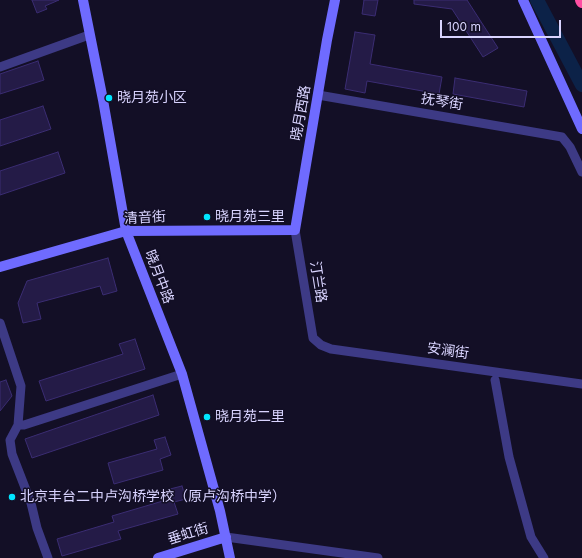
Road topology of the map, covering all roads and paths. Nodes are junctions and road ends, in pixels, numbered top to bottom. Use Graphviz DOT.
graph roads {
  1 [pos="83,0"];
  2 [pos="335,0"];
  3 [pos="523,0"];
  4 [pos="90,35"];
  5 [pos="0,67"];
  6 [pos="318,95"];
  7 [pos="582,129"];
  8 [pos="582,172"];
  9 [pos="295,230"];
  10 [pos="126,231"];
  11 [pos="0,267"];
  12 [pos="0,323"];
  13 [pos="313,338"];
  14 [pos="182,374"];
  15 [pos="496,380"];
  16 [pos="582,384"];
  17 [pos="18,425"];
  18 [pos="226,538"];
  19 [pos="48,558"];
  20 [pos="158,558"];
  21 [pos="230,558"];
  22 [pos="378,558"];
  23 [pos="544,558"];
  1 -- 4 [label="street, 晓月中路"];
  2 -- 6 [label="street, 晓月西路"];
  3 -- 7 [label="street"];
  4 -- 5 [label="street"];
  4 -- 10 [label="street, 晓月中路"];
  6 -- 8 [label="street, 抚琴街"];
  6 -- 9 [label="street, 晓月西路"];
  9 -- 10 [label="street, 清音街"];
  9 -- 13 [label="street, 汀兰路"];
  10 -- 11 [label="street, 清音街"];
  10 -- 14 [label="street, 晓月中路"];
  12 -- 17 [label="street"];
  13 -- 16 [label="street, 安澜街"];
  14 -- 17 [label="street"];
  14 -- 18 [label="street, 晓月中路"];
  15 -- 23 [label="street"];
  17 -- 19 [label="street"];
  18 -- 20 [label="street, 垂虹街"];
  18 -- 21 [label="street, 晓月中路"];
  18 -- 22 [label="street"];
}
